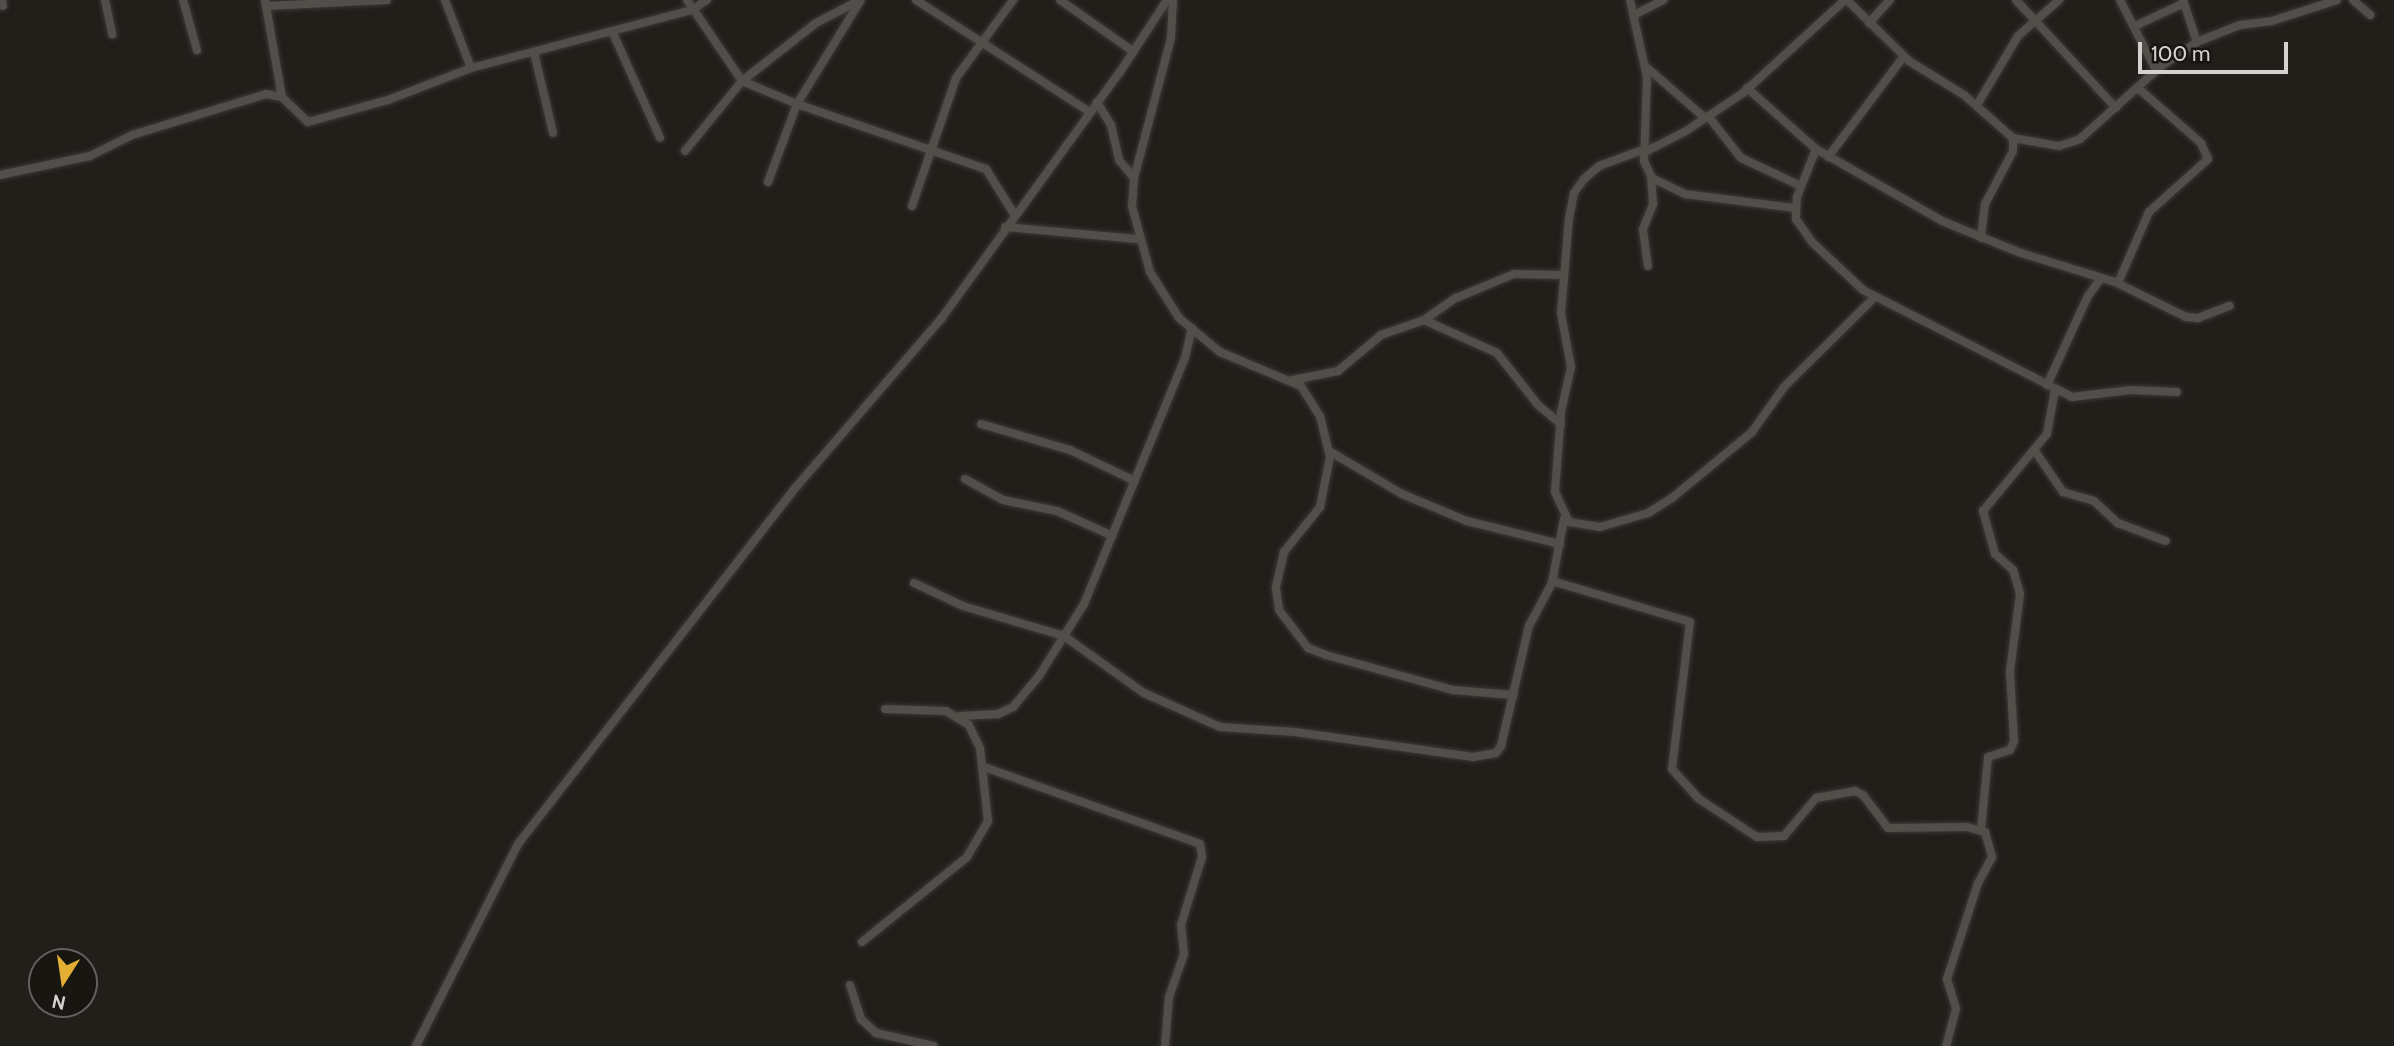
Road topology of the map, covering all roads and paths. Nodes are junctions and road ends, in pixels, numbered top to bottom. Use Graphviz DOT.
graph roads {
  1 [pos="104,0"];
  2 [pos="183,0"];
  3 [pos="387,0"];
  4 [pos="445,0"];
  5 [pos="687,0"];
  6 [pos="707,0"];
  7 [pos="860,0"];
  8 [pos="916,0"];
  9 [pos="1013,0"];
  10 [pos="1060,0"];
  11 [pos="1167,0"];
  12 [pos="1173,0"];
  13 [pos="1630,0"];
  14 [pos="1663,0"];
  15 [pos="1846,0"];
  16 [pos="1890,0"];
  17 [pos="2015,0"];
  18 [pos="2059,0"];
  19 [pos="2120,0"];
  20 [pos="2337,0"];
  21 [pos="2353,0"];
  22 [pos="2183,2"];
  23 [pos="265,3"];
  24 [pos="321,3"];
  25 [pos="692,10"];
  26 [pos="1634,15"];
  27 [pos="2370,15"];
  28 [pos="2032,21"];
  29 [pos="1869,23"];
  30 [pos="2135,26"];
  31 [pos="612,31"];
  32 [pos="112,34"];
  33 [pos="2197,42"];
  34 [pos="979,43"];
  35 [pos="197,50"];
  36 [pos="534,51"];
  37 [pos="1133,52"];
  38 [pos="1903,56"];
  39 [pos="1646,66"];
  40 [pos="471,68"];
  41 [pos="2157,70"];
  42 [pos="742,80"];
  43 [pos="1747,88"];
  44 [pos="2138,88"];
  45 [pos="282,97"];
  46 [pos="1097,102"];
  47 [pos="797,104"];
  48 [pos="1977,105"];
  49 [pos="2116,108"];
  50 [pos="1090,112"];
  51 [pos="1706,117"];
  52 [pos="553,133"];
  53 [pos="660,138"];
  54 [pos="2013,138"];
  55 [pos="1816,149"];
  56 [pos="933,150"];
  57 [pos="1645,150"];
  58 [pos="685,151"];
  59 [pos="1828,157"];
  60 [pos="0,176"];
  61 [pos="1651,177"];
  62 [pos="1134,178"];
  63 [pos="768,182"];
  64 [pos="1801,186"];
  65 [pos="912,206"];
  66 [pos="1795,208"];
  67 [pos="1014,214"];
  68 [pos="1005,228"];
  69 [pos="1981,238"];
  70 [pos="1138,239"];
  71 [pos="1648,266"];
  72 [pos="1564,275"];
  73 [pos="2101,278"];
  74 [pos="2118,283"];
  75 [pos="1875,298"];
  76 [pos="2230,306"];
  77 [pos="1424,320"];
  78 [pos="1192,328"];
  79 [pos="1292,380"];
  80 [pos="2051,387"];
  81 [pos="2177,392"];
  82 [pos="981,424"];
  83 [pos="1561,424"];
  84 [pos="1329,451"];
  85 [pos="2035,451"];
  86 [pos="965,479"];
  87 [pos="1135,481"];
  88 [pos="1564,519"];
  89 [pos="1114,537"];
  90 [pos="2166,541"];
  91 [pos="1560,544"];
  92 [pos="1552,581"];
  93 [pos="914,583"];
  94 [pos="1064,636"];
  95 [pos="1514,695"];
  96 [pos="885,709"];
  97 [pos="960,716"];
  98 [pos="984,767"];
  99 [pos="1981,830"];
  100 [pos="862,942"];
  101 [pos="850,985"];
  102 [pos="918,1043"];
  103 [pos="416,1046"];
  104 [pos="934,1046"];
  105 [pos="1165,1046"];
  106 [pos="1946,1046"];
  1 -- 32 [label="street"];
  2 -- 35 [label="street"];
  3 -- 24 [label="street"];
  4 -- 40 [label="street"];
  5 -- 25 [label="street"];
  6 -- 25 [label="street"];
  7 -- 42 [label="street"];
  7 -- 47 [label="street"];
  8 -- 34 [label="street"];
  9 -- 34 [label="street"];
  10 -- 37 [label="street"];
  11 -- 37 [label="street"];
  12 -- 62 [label="street"];
  13 -- 26 [label="street"];
  14 -- 26 [label="street"];
  15 -- 29 [label="street"];
  15 -- 43 [label="street"];
  16 -- 29 [label="street"];
  17 -- 28 [label="street"];
  18 -- 28 [label="street"];
  19 -- 30 [label="street"];
  20 -- 33 [label="street"];
  21 -- 27 [label="street"];
  22 -- 30 [label="street"];
  22 -- 33 [label="street"];
  23 -- 24 [label="street"];
  23 -- 45 [label="street"];
  25 -- 31 [label="street"];
  25 -- 42 [label="street"];
  26 -- 39 [label="street"];
  28 -- 48 [label="street"];
  28 -- 49 [label="street"];
  29 -- 38 [label="street"];
  30 -- 41 [label="street"];
  31 -- 36 [label="street"];
  31 -- 53 [label="street"];
  33 -- 41 [label="street"];
  34 -- 50 [label="street"];
  34 -- 56 [label="street"];
  36 -- 40 [label="street"];
  36 -- 52 [label="street"];
  37 -- 46 [label="street"];
  38 -- 48 [label="street"];
  38 -- 59 [label="street"];
  39 -- 51 [label="street"];
  39 -- 57 [label="street"];
  40 -- 45 [label="street"];
  41 -- 44 [label="street"];
  42 -- 47 [label="street"];
  42 -- 58 [label="street"];
  43 -- 51 [label="street"];
  43 -- 55 [label="street"];
  44 -- 49 [label="street"];
  44 -- 74 [label="street"];
  45 -- 60 [label="street"];
  46 -- 50 [label="street"];
  46 -- 62 [label="street"];
  47 -- 56 [label="street"];
  47 -- 63 [label="street"];
  48 -- 54 [label="street"];
  49 -- 54 [label="street"];
  50 -- 67 [label="street"];
  51 -- 57 [label="street"];
  51 -- 64 [label="street"];
  54 -- 69 [label="street"];
  55 -- 59 [label="street"];
  55 -- 64 [label="street"];
  56 -- 65 [label="street"];
  56 -- 67 [label="street"];
  57 -- 61 [label="street"];
  57 -- 72 [label="street"];
  59 -- 69 [label="street"];
  61 -- 66 [label="street"];
  61 -- 71 [label="street"];
  62 -- 70 [label="street"];
  64 -- 66 [label="street"];
  66 -- 75 [label="street"];
  67 -- 68 [label="street"];
  68 -- 70 [label="street"];
  68 -- 103 [label="street"];
  69 -- 73 [label="street"];
  70 -- 78 [label="street"];
  72 -- 77 [label="street"];
  72 -- 83 [label="street"];
  73 -- 74 [label="street"];
  73 -- 80 [label="street"];
  74 -- 76 [label="street"];
  75 -- 80 [label="street"];
  75 -- 88 [label="street"];
  77 -- 79 [label="street"];
  77 -- 83 [label="street"];
  78 -- 79 [label="street"];
  78 -- 87 [label="street"];
  79 -- 84 [label="street"];
  80 -- 81 [label="street"];
  80 -- 85 [label="street"];
  82 -- 87 [label="street"];
  83 -- 88 [label="street"];
  84 -- 91 [label="street"];
  84 -- 95 [label="street"];
  85 -- 90 [label="street"];
  85 -- 99 [label="street"];
  86 -- 89 [label="street"];
  87 -- 89 [label="street"];
  88 -- 91 [label="street"];
  89 -- 94 [label="street"];
  91 -- 92 [label="street"];
  92 -- 95 [label="street"];
  92 -- 99 [label="street"];
  93 -- 94 [label="street"];
  94 -- 95 [label="street"];
  94 -- 97 [label="street"];
  96 -- 97 [label="street"];
  97 -- 98 [label="street"];
  98 -- 100 [label="street"];
  98 -- 105 [label="street"];
  99 -- 106 [label="street"];
  101 -- 102 [label="street"];
  102 -- 104 [label="street"];
}
